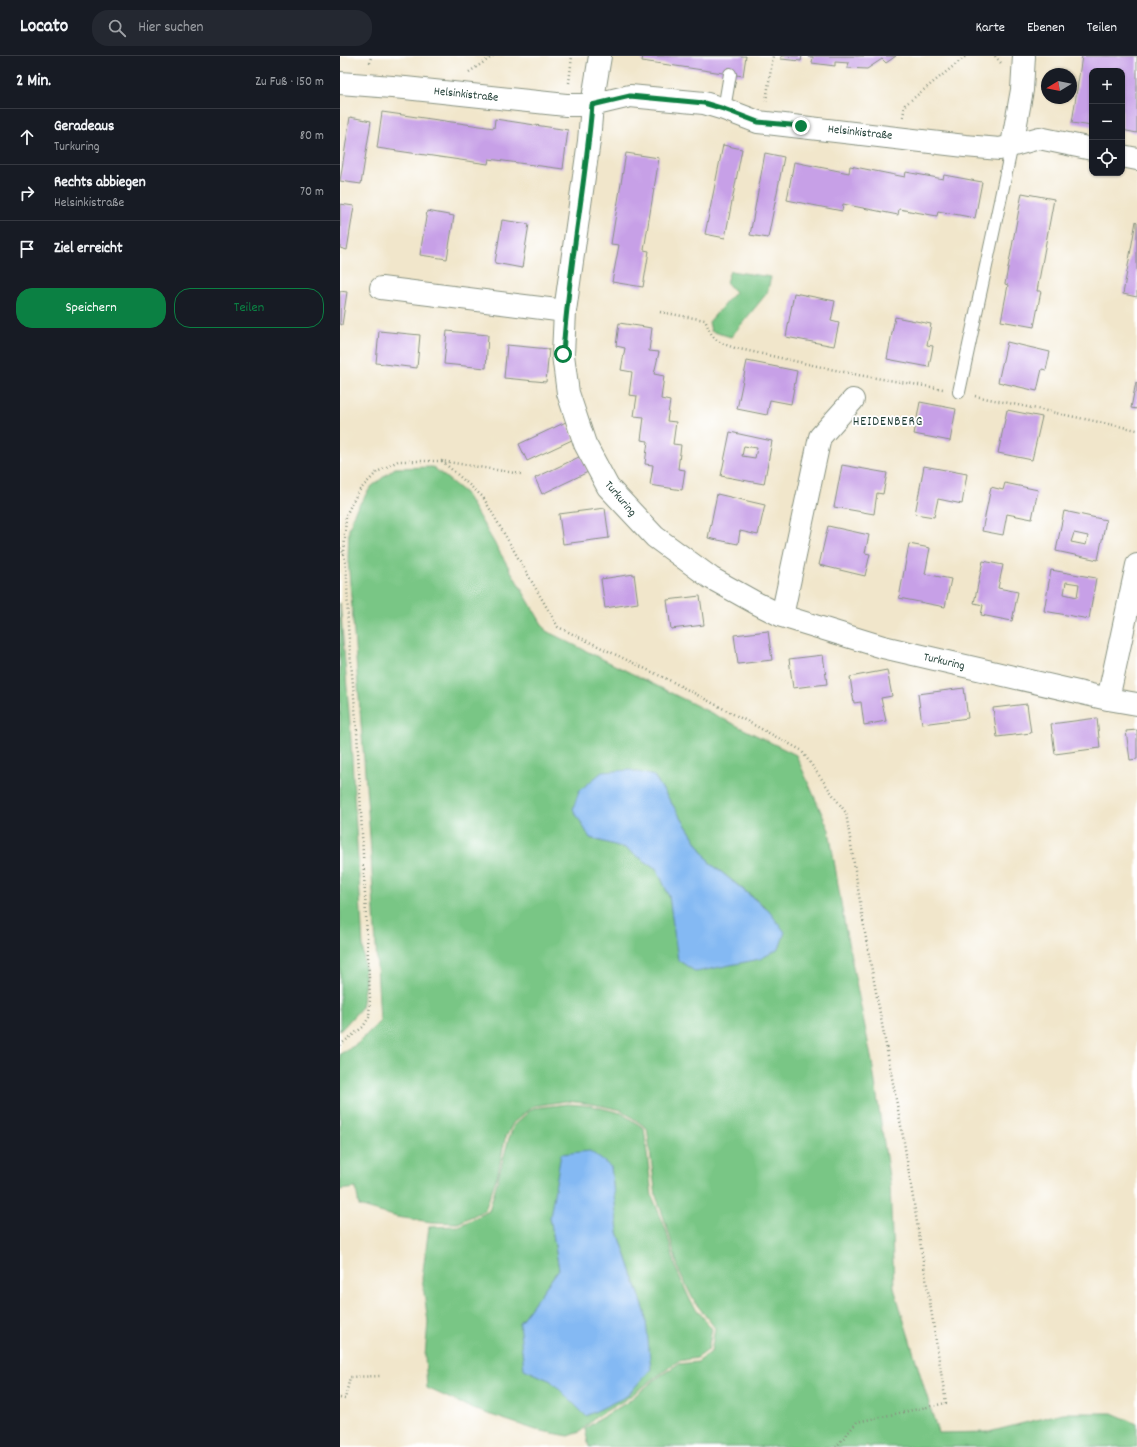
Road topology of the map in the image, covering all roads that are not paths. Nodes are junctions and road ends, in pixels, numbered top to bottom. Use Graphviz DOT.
graph roads {
  1 [pos="600,56"];
  2 [pos="1024,56"];
  3 [pos="730,74"];
  4 [pos="340,83"];
  5 [pos="592,105"];
  6 [pos="724,109"];
  7 [pos="1012,144"];
  8 [pos="1089,148"];
  9 [pos="1125,157"];
  10 [pos="1137,159"];
  11 [pos="380,288"];
  12 [pos="566,311"];
  13 [pos="959,392"];
  14 [pos="853,400"];
  15 [pos="1137,565"];
  16 [pos="782,616"];
  17 [pos="1108,699"];
  18 [pos="1137,704"];
  1 -- 5 [label="street"];
  2 -- 7 [label="street"];
  3 -- 6 [label="lane"];
  4 -- 5 [label="street, Helsinkistraße"];
  5 -- 6 [label="street, Helsinkistraße"];
  5 -- 12 [label="street, Turkuring"];
  6 -- 7 [label="street, Helsinkistraße"];
  7 -- 8 [label="street, Helsinkistraße"];
  7 -- 13 [label="lane"];
  9 -- 10 [label="street"];
  11 -- 12 [label="street"];
  12 -- 16 [label="street, Turkuring"];
  14 -- 16 [label="street"];
  15 -- 17 [label="street"];
  16 -- 17 [label="street, Turkuring"];
  17 -- 18 [label="street, Turkuring"];
}
